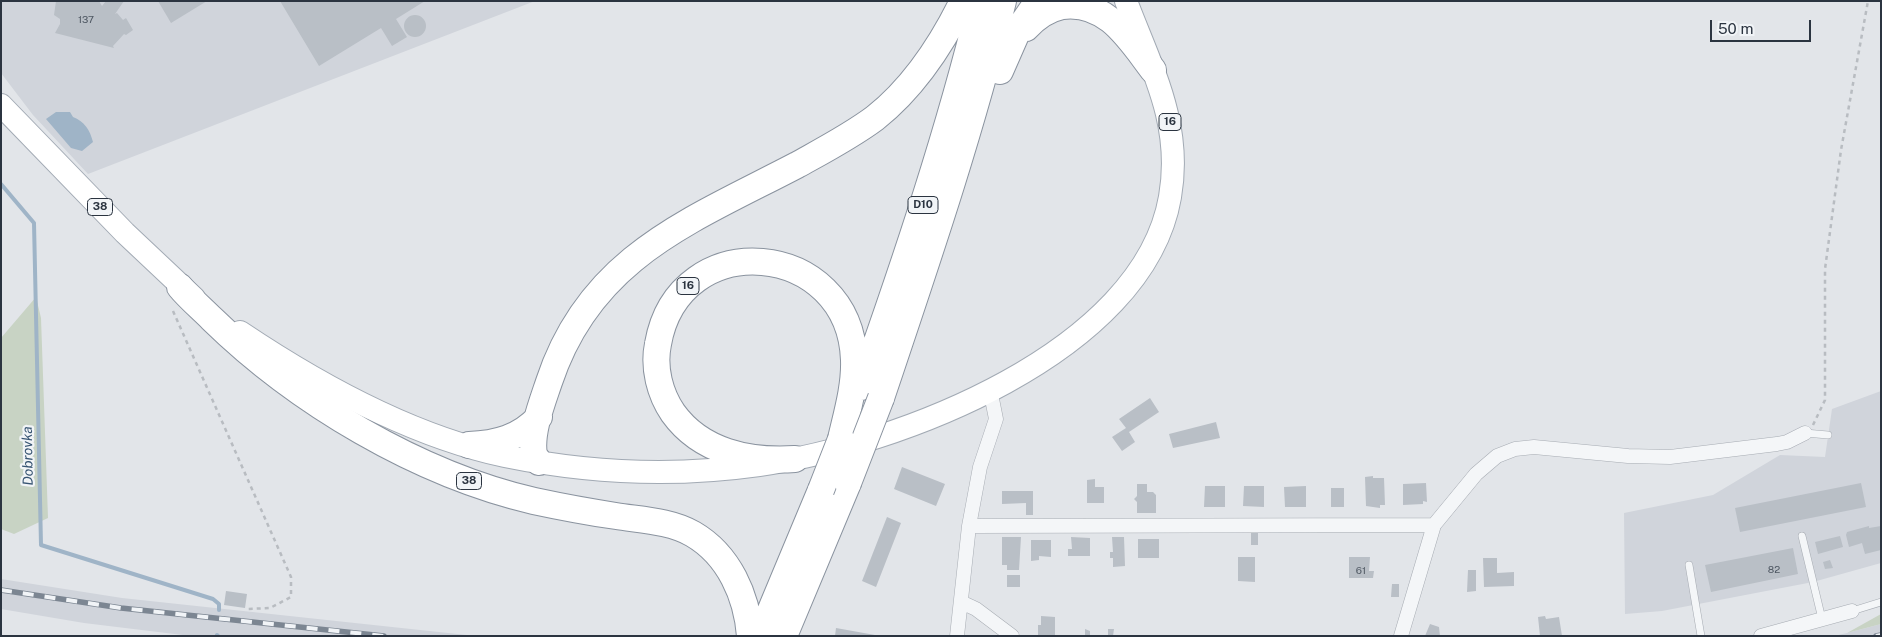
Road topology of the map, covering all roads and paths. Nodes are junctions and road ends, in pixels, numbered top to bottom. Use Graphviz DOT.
graph roads {
  1 [pos="963,1"];
  2 [pos="981,1"];
  3 [pos="1003,1"];
  4 [pos="1038,1"];
  5 [pos="1126,1"];
  6 [pos="1868,1"];
  7 [pos="1004,59"];
  8 [pos="1153,70"];
  9 [pos="1,105"];
  10 [pos="932,247"];
  11 [pos="180,287"];
  12 [pos="990,389"];
  13 [pos="851,406"];
  14 [pos="539,417"];
  15 [pos="1805,433"];
  16 [pos="1828,435"];
  17 [pos="468,446"];
  18 [pos="795,459"];
  19 [pos="539,462"];
  20 [pos="970,526"];
  21 [pos="1434,526"];
  22 [pos="1802,536"];
  23 [pos="1689,565"];
  24 [pos="961,602"];
  25 [pos="1881,602"];
  26 [pos="247,609"];
  27 [pos="1852,611"];
  28 [pos="1822,619"];
  29 [pos="750,636"];
  30 [pos="760,636"];
  31 [pos="784,636"];
  32 [pos="957,636"];
  33 [pos="1012,636"];
  34 [pos="1401,636"];
  35 [pos="1701,636"];
  36 [pos="1761,636"];
  1 -- 14 [label="highway"];
  2 -- 13 [label="highway, D10"];
  3 -- 10 [label="highway, D10"];
  4 -- 7 [label="highway"];
  5 -- 8 [label="main road, 16"];
  6 -- 15 [label="path"];
  7 -- 8 [label="highway"];
  7 -- 10 [label="highway"];
  8 -- 12 [label="main road, 16"];
  9 -- 11 [label="main road, 38"];
  10 -- 31 [label="highway, D10, bridge"];
  11 -- 17 [label="main road, 38"];
  11 -- 26 [label="path"];
  11 -- 29 [label="highway, 38"];
  12 -- 18 [label="main road, 16"];
  12 -- 20 [label="street"];
  13 -- 18 [label="highway, 16"];
  13 -- 30 [label="highway, D10, bridge"];
  14 -- 17 [label="highway"];
  14 -- 19 [label="highway"];
  15 -- 16 [label="lane"];
  15 -- 21 [label="street"];
  17 -- 19 [label="main road, 38"];
  18 -- 19 [label="main road, 38"];
  20 -- 21 [label="street"];
  20 -- 24 [label="street"];
  21 -- 34 [label="street"];
  22 -- 28 [label="lane"];
  23 -- 35 [label="lane"];
  24 -- 32 [label="street"];
  24 -- 33 [label="street"];
  25 -- 27 [label="lane"];
  27 -- 28 [label="street"];
  28 -- 36 [label="street"];
}
